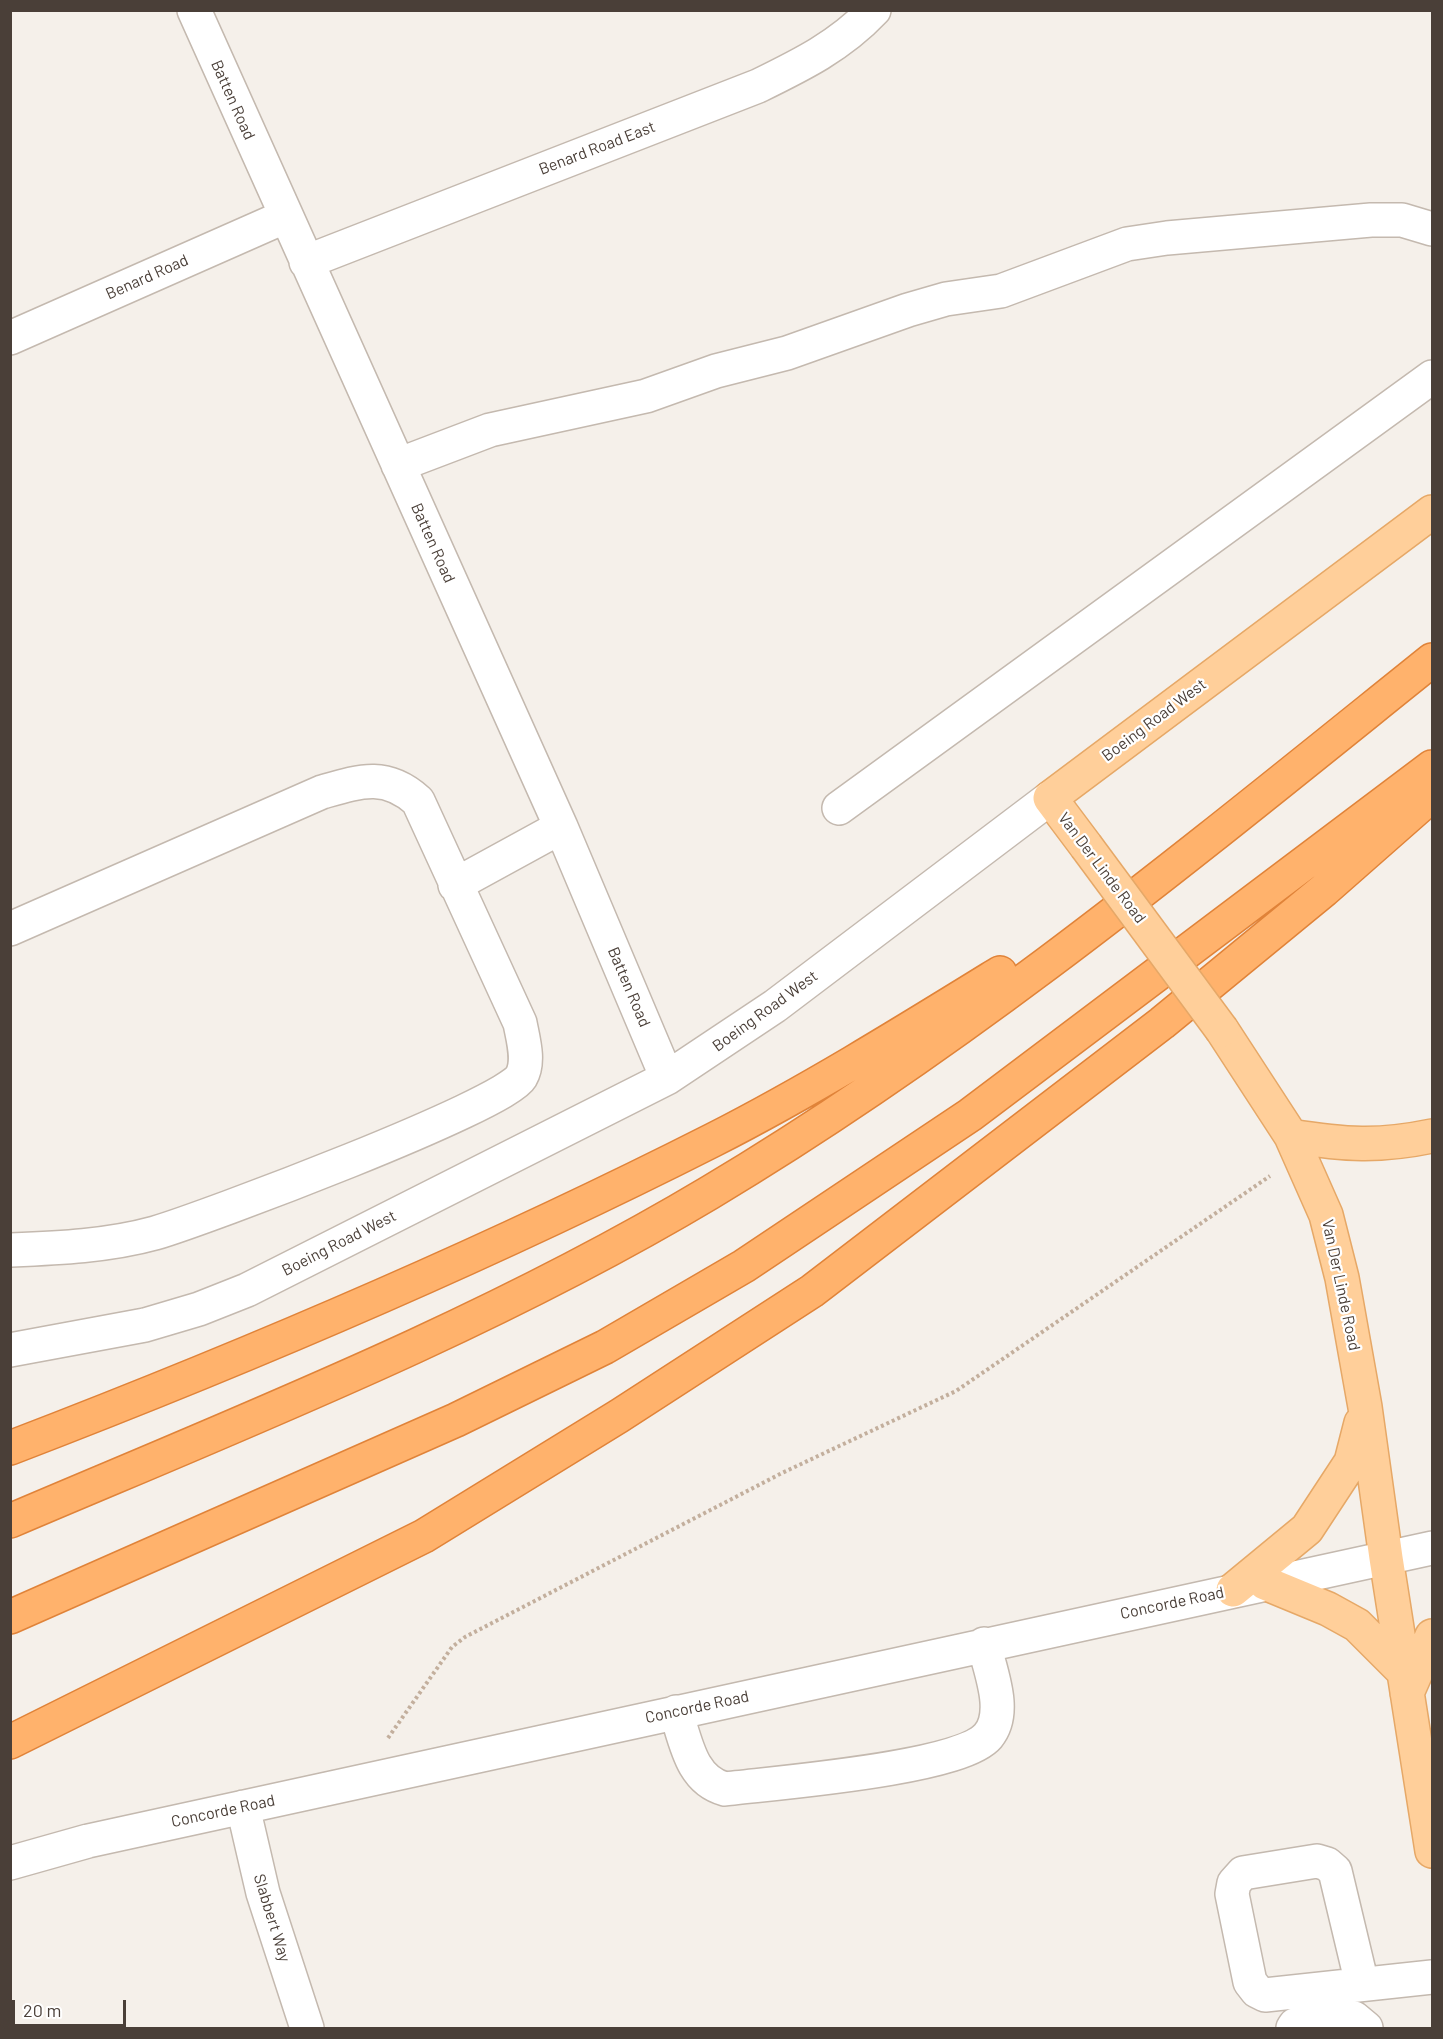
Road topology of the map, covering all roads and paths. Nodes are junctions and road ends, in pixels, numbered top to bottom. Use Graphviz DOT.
graph roads {
  1 [pos="194,10"];
  2 [pos="874,10"];
  3 [pos="284,217"];
  4 [pos="1432,229"];
  5 [pos="306,261"];
  6 [pos="10,338"];
  7 [pos="1432,377"];
  8 [pos="398,465"];
  9 [pos="1432,512"];
  10 [pos="1432,660"];
  11 [pos="1432,767"];
  12 [pos="1432,795"];
  13 [pos="1050,798"];
  14 [pos="839,808"];
  15 [pos="561,827"];
  16 [pos="1179,863"];
  17 [pos="455,885"];
  18 [pos="10,929"];
  19 [pos="667,1078"];
  20 [pos="1432,1136"];
  21 [pos="1296,1146"];
  22 [pos="10,1250"];
  23 [pos="10,1350"];
  24 [pos="1365,1407"];
  25 [pos="10,1448"];
  26 [pos="10,1521"];
  27 [pos="1432,1548"];
  28 [pos="1386,1558"];
  29 [pos="1265,1583"];
  30 [pos="1233,1590"];
  31 [pos="10,1617"];
  32 [pos="1432,1635"];
  33 [pos="984,1644"];
  34 [pos="1406,1682"];
  35 [pos="676,1712"];
  36 [pos="10,1742"];
  37 [pos="359,1782"];
  38 [pos="243,1807"];
  39 [pos="1432,1851"];
  40 [pos="10,1863"];
  41 [pos="1432,1977"];
  42 [pos="1362,1984"];
  43 [pos="307,2028"];
  44 [pos="1293,2028"];
  45 [pos="1366,2028"];
  1 -- 3 [label="street, Batten Road"];
  2 -- 5 [label="street, Benard Road East"];
  3 -- 5 [label="street, Batten Road"];
  3 -- 6 [label="street, Benard Road"];
  4 -- 8 [label="street"];
  5 -- 8 [label="street, Batten Road"];
  7 -- 14 [label="street"];
  8 -- 15 [label="street, Batten Road"];
  9 -- 13 [label="main road, Boeing Road West"];
  10 -- 16 [label="highway"];
  11 -- 31 [label="highway"];
  12 -- 36 [label="highway"];
  13 -- 19 [label="street, Boeing Road West"];
  13 -- 21 [label="main road, Van Der Linde Road, bridge"];
  15 -- 17 [label="street"];
  15 -- 19 [label="street, Batten Road"];
  16 -- 25 [label="highway"];
  16 -- 26 [label="highway"];
  17 -- 18 [label="street"];
  17 -- 22 [label="street"];
  19 -- 23 [label="street, Boeing Road West"];
  20 -- 21 [label="main road"];
  21 -- 24 [label="main road, Van Der Linde Road"];
  21 -- 37 [label="path"];
  24 -- 28 [label="main road, Van Der Linde Road"];
  24 -- 30 [label="main road"];
  27 -- 28 [label="street, Concorde Road"];
  28 -- 29 [label="street, Concorde Road"];
  28 -- 34 [label="main road, Van Der Linde Road"];
  29 -- 30 [label="street, Concorde Road"];
  29 -- 34 [label="main road"];
  30 -- 33 [label="street, Concorde Road"];
  32 -- 34 [label="main road"];
  33 -- 35 [label="street, Concorde Road"];
  33 -- 35 [label="street"];
  34 -- 39 [label="main road, Van Der Linde Road"];
  35 -- 37 [label="street, Concorde Road"];
  37 -- 38 [label="street, Concorde Road"];
  38 -- 40 [label="street, Concorde Road"];
  38 -- 43 [label="street, Slabbert Way"];
  41 -- 42 [label="street"];
  42 -- 42 [label="street"];
  44 -- 45 [label="street"];
}
